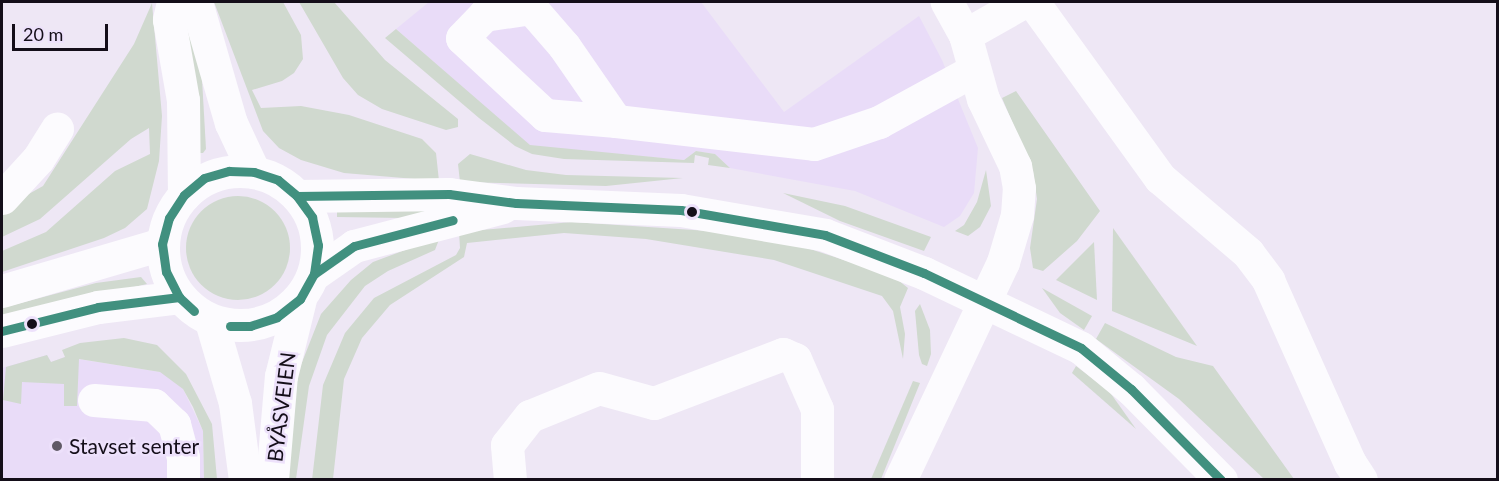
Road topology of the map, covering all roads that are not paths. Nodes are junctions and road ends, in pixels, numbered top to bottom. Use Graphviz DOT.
graph roads {
  1 [pos="173,2"];
  2 [pos="196,2"];
  3 [pos="947,2"];
  4 [pos="1023,2"];
  5 [pos="1033,2"];
  6 [pos="965,35"];
  7 [pos="974,70"];
  8 [pos="616,121"];
  9 [pos="57,129"];
  10 [pos="254,172"];
  11 [pos="183,195"];
  12 [pos="297,196"];
  13 [pos="2,198"];
  14 [pos="516,203"];
  15 [pos="162,244"];
  16 [pos="307,286"];
  17 [pos="2,291"];
  18 [pos="179,297"];
  19 [pos="986,301"];
  20 [pos="211,321"];
  21 [pos="2,331"];
  22 [pos="94,400"];
  23 [pos="812,478"];
  24 [pos="183,480"];
  25 [pos="245,480"];
  26 [pos="272,480"];
  27 [pos="510,480"];
  28 [pos="900,480"];
  29 [pos="1221,480"];
  30 [pos="1361,480"];
  1 -- 11 [label="street"];
  2 -- 10 [label="street"];
  3 -- 6 [label="street"];
  4 -- 6 [label="street"];
  5 -- 30 [label="street"];
  6 -- 7 [label="street"];
  7 -- 8 [label="street"];
  7 -- 19 [label="street"];
  9 -- 13 [label="street"];
  10 -- 11 [label="street"];
  10 -- 12 [label="street"];
  11 -- 15 [label="street"];
  12 -- 14 [label="street"];
  12 -- 16 [label="street"];
  14 -- 16 [label="street"];
  14 -- 19 [label="street"];
  15 -- 17 [label="street"];
  15 -- 18 [label="street"];
  16 -- 20 [label="street"];
  16 -- 26 [label="street, BYÅSVEIEN"];
  18 -- 20 [label="street"];
  18 -- 21 [label="street"];
  19 -- 28 [label="street"];
  19 -- 29 [label="street"];
  20 -- 25 [label="street, BYÅSVEIEN"];
  22 -- 24 [label="street"];
  23 -- 27 [label="street"];
}
